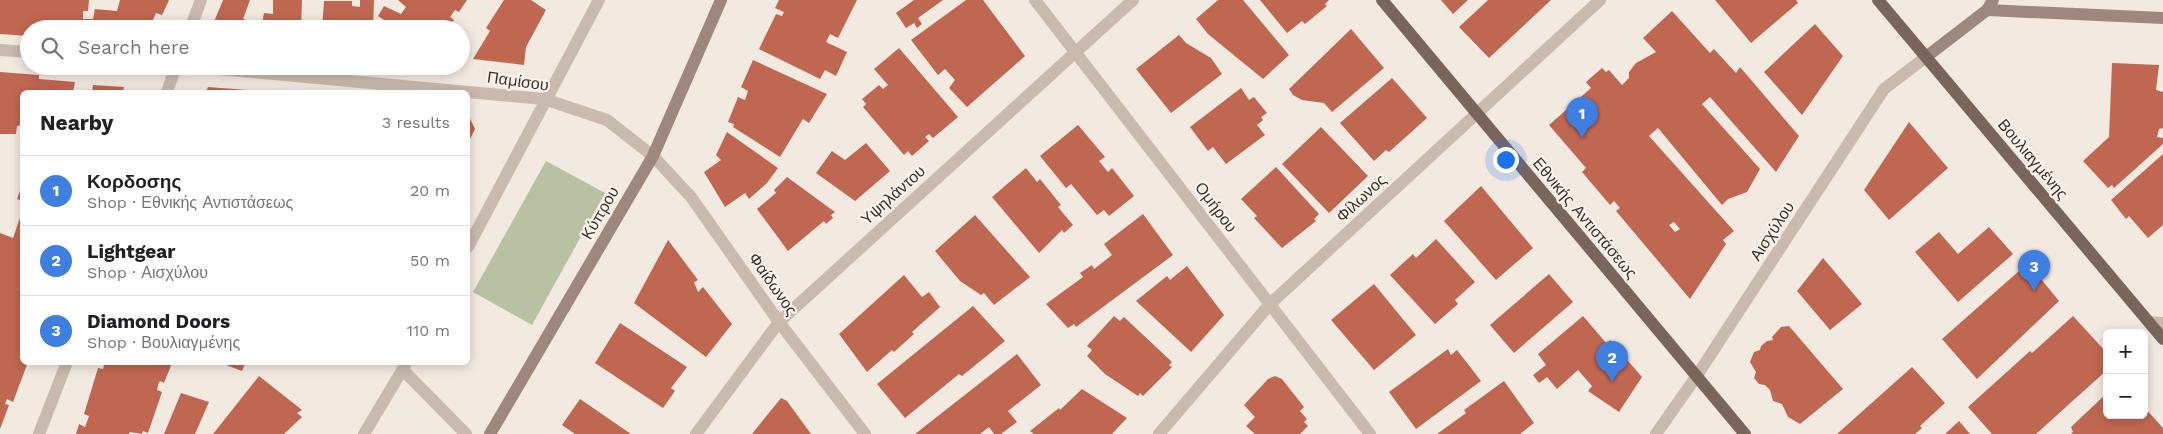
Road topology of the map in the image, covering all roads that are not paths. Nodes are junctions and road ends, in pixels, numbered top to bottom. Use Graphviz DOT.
graph roads {
  1 [pos="201,0"];
  2 [pos="598,0"];
  3 [pos="721,0"];
  4 [pos="1035,0"];
  5 [pos="1133,0"];
  6 [pos="1382,0"];
  7 [pos="1600,0"];
  8 [pos="1878,0"];
  9 [pos="1990,5"];
  10 [pos="2163,18"];
  11 [pos="193,20"];
  12 [pos="0,50"];
  13 [pos="20,51"];
  14 [pos="1076,51"];
  15 [pos="1926,57"];
  16 [pos="173,75"];
  17 [pos="284,75"];
  18 [pos="168,90"];
  19 [pos="446,90"];
  20 [pos="470,92"];
  21 [pos="544,99"];
  22 [pos="1476,112"];
  23 [pos="653,156"];
  24 [pos="470,243"];
  25 [pos="1270,304"];
  26 [pos="779,322"];
  27 [pos="2149,322"];
  28 [pos="2163,323"];
  29 [pos="2163,339"];
  30 [pos="65,365"];
  31 [pos="405,366"];
  32 [pos="1696,377"];
  33 [pos="39,434"];
  34 [pos="364,434"];
  35 [pos="466,434"];
  36 [pos="490,434"];
  37 [pos="696,434"];
  38 [pos="865,434"];
  39 [pos="1159,434"];
  40 [pos="1370,434"];
  41 [pos="1656,434"];
  42 [pos="1744,434"];
  1 -- 11 [label="street"];
  2 -- 21 [label="street"];
  3 -- 23 [label="street, Κύπρου"];
  4 -- 14 [label="street, Ομήρου"];
  5 -- 14 [label="street, Υψηλάντου"];
  6 -- 22 [label="main road, Εθνικής Αντιστάσεως"];
  7 -- 22 [label="street, Φίλωνος"];
  8 -- 15 [label="main road, Βουλιαγμένης"];
  9 -- 10 [label="street"];
  9 -- 15 [label="street"];
  12 -- 13 [label="street"];
  14 -- 25 [label="street, Ομήρου"];
  14 -- 26 [label="street, Υψηλάντου"];
  15 -- 27 [label="main road, Βουλιαγμένης"];
  15 -- 32 [label="street, Αισχύλου"];
  16 -- 18 [label="street"];
  17 -- 19 [label="street, Παμίσου"];
  20 -- 21 [label="street, Παμίσου"];
  21 -- 23 [label="street, Παμίσου"];
  21 -- 24 [label="street"];
  22 -- 25 [label="street, Φίλωνος"];
  22 -- 32 [label="main road, Εθνικής Αντιστάσεως"];
  23 -- 26 [label="street, Φαίδωνος"];
  23 -- 36 [label="street, Κύπρου"];
  25 -- 39 [label="street, Φίλωνος"];
  25 -- 40 [label="street, Ομήρου"];
  26 -- 37 [label="street, Υψηλάντου"];
  26 -- 38 [label="street, Φαίδωνος"];
  27 -- 28 [label="street"];
  27 -- 29 [label="main road, Βουλιαγμένης"];
  30 -- 33 [label="street"];
  31 -- 34 [label="street"];
  31 -- 35 [label="street"];
  32 -- 41 [label="street, Αισχύλου"];
  32 -- 42 [label="main road, Εθνικής Αντιστάσεως"];
}
